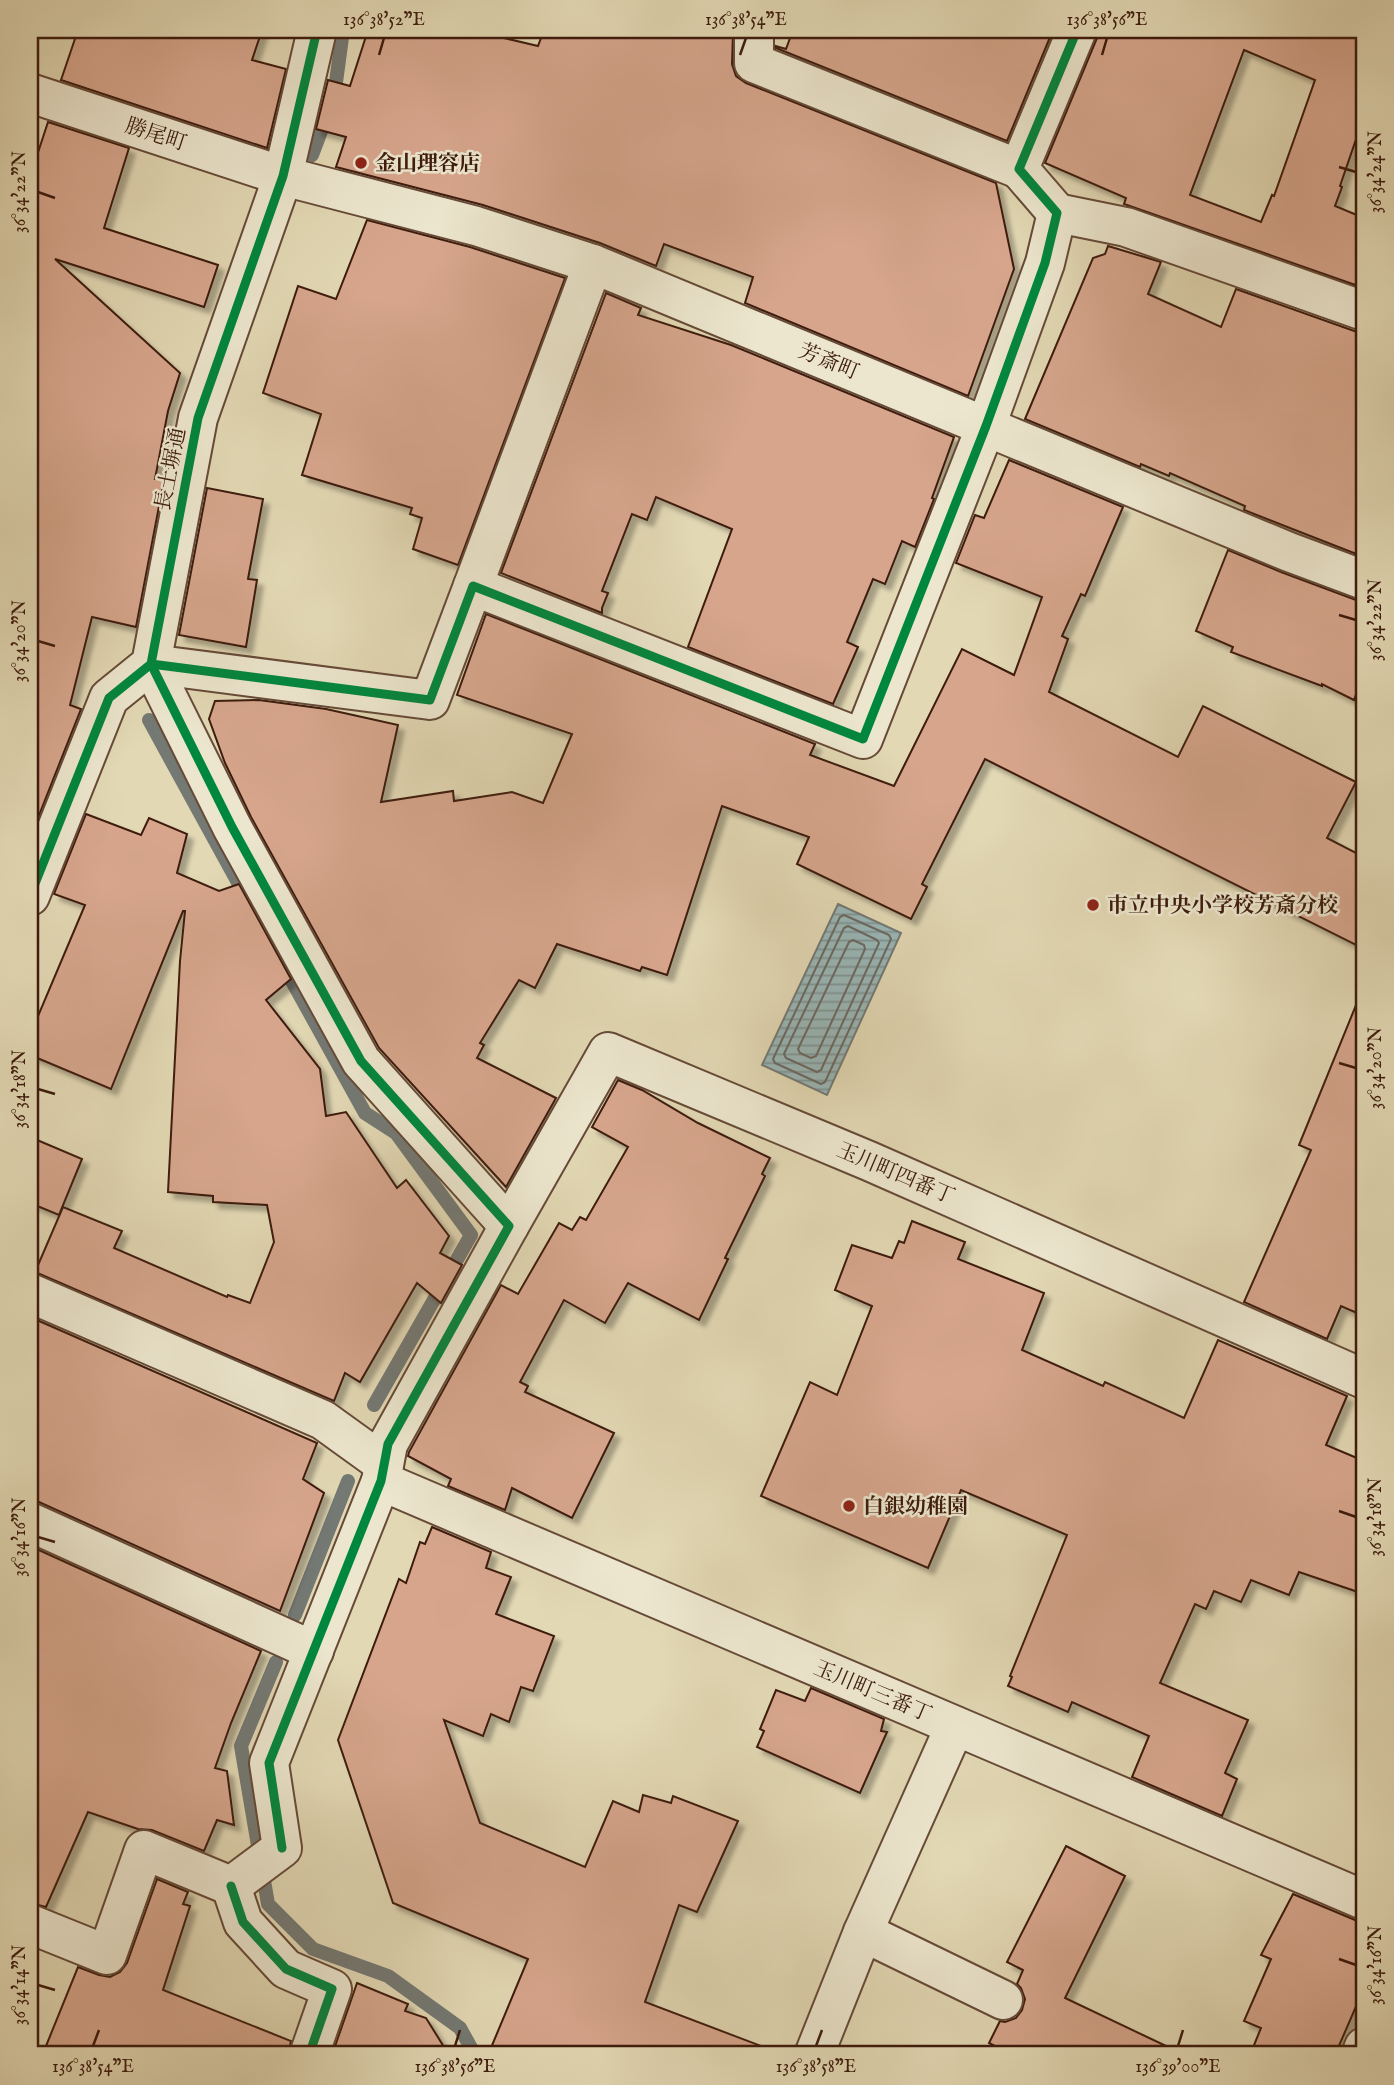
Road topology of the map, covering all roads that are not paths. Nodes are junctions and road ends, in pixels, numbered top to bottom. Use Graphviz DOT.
graph roads {
  1 [pos="317,30"];
  2 [pos="756,30"];
  3 [pos="1077,30"];
  4 [pos="30,93"];
  5 [pos="1019,169"];
  6 [pos="283,176"];
  7 [pos="1057,214"];
  8 [pos="593,264"];
  9 [pos="1364,311"];
  10 [pos="986,426"];
  11 [pos="1364,580"];
  12 [pos="473,586"];
  13 [pos="151,664"];
  14 [pos="32,885"];
  15 [pos="509,1226"];
  16 [pos="30,1293"];
  17 [pos="1364,1379"];
  18 [pos="383,1473"];
  19 [pos="30,1522"];
  20 [pos="314,1651"];
  21 [pos="955,1726"];
  22 [pos="249,1872"];
  23 [pos="1364,1900"];
  24 [pos="30,1924"];
  25 [pos="863,1932"];
  26 [pos="1003,2000"];
  27 [pos="1364,2047"];
  28 [pos="309,2055"];
  29 [pos="814,2055"];
  30 [pos="1361,2055"];
  1 -- 6 [label="street, 長土塀通"];
  2 -- 5 [label="street"];
  3 -- 5 [label="street"];
  4 -- 6 [label="street, 勝尾町"];
  5 -- 7 [label="street"];
  6 -- 8 [label="street, 芳斎町"];
  6 -- 13 [label="street, 長土塀通"];
  7 -- 9 [label="street"];
  7 -- 10 [label="street"];
  8 -- 10 [label="street, 芳斎町"];
  8 -- 12 [label="street"];
  10 -- 11 [label="street, 芳斎町"];
  10 -- 12 [label="street"];
  12 -- 13 [label="street"];
  13 -- 14 [label="street"];
  13 -- 15 [label="street"];
  15 -- 17 [label="street, 玉川町四番丁"];
  15 -- 18 [label="street"];
  16 -- 18 [label="street, 玉川町三番丁"];
  18 -- 20 [label="street"];
  18 -- 21 [label="street, 玉川町三番丁"];
  19 -- 20 [label="street"];
  20 -- 22 [label="street"];
  21 -- 23 [label="street, 玉川町三番丁"];
  21 -- 25 [label="street"];
  22 -- 24 [label="street"];
  22 -- 28 [label="street"];
  25 -- 26 [label="street"];
  25 -- 29 [label="street"];
  27 -- 30 [label="street"];
}
